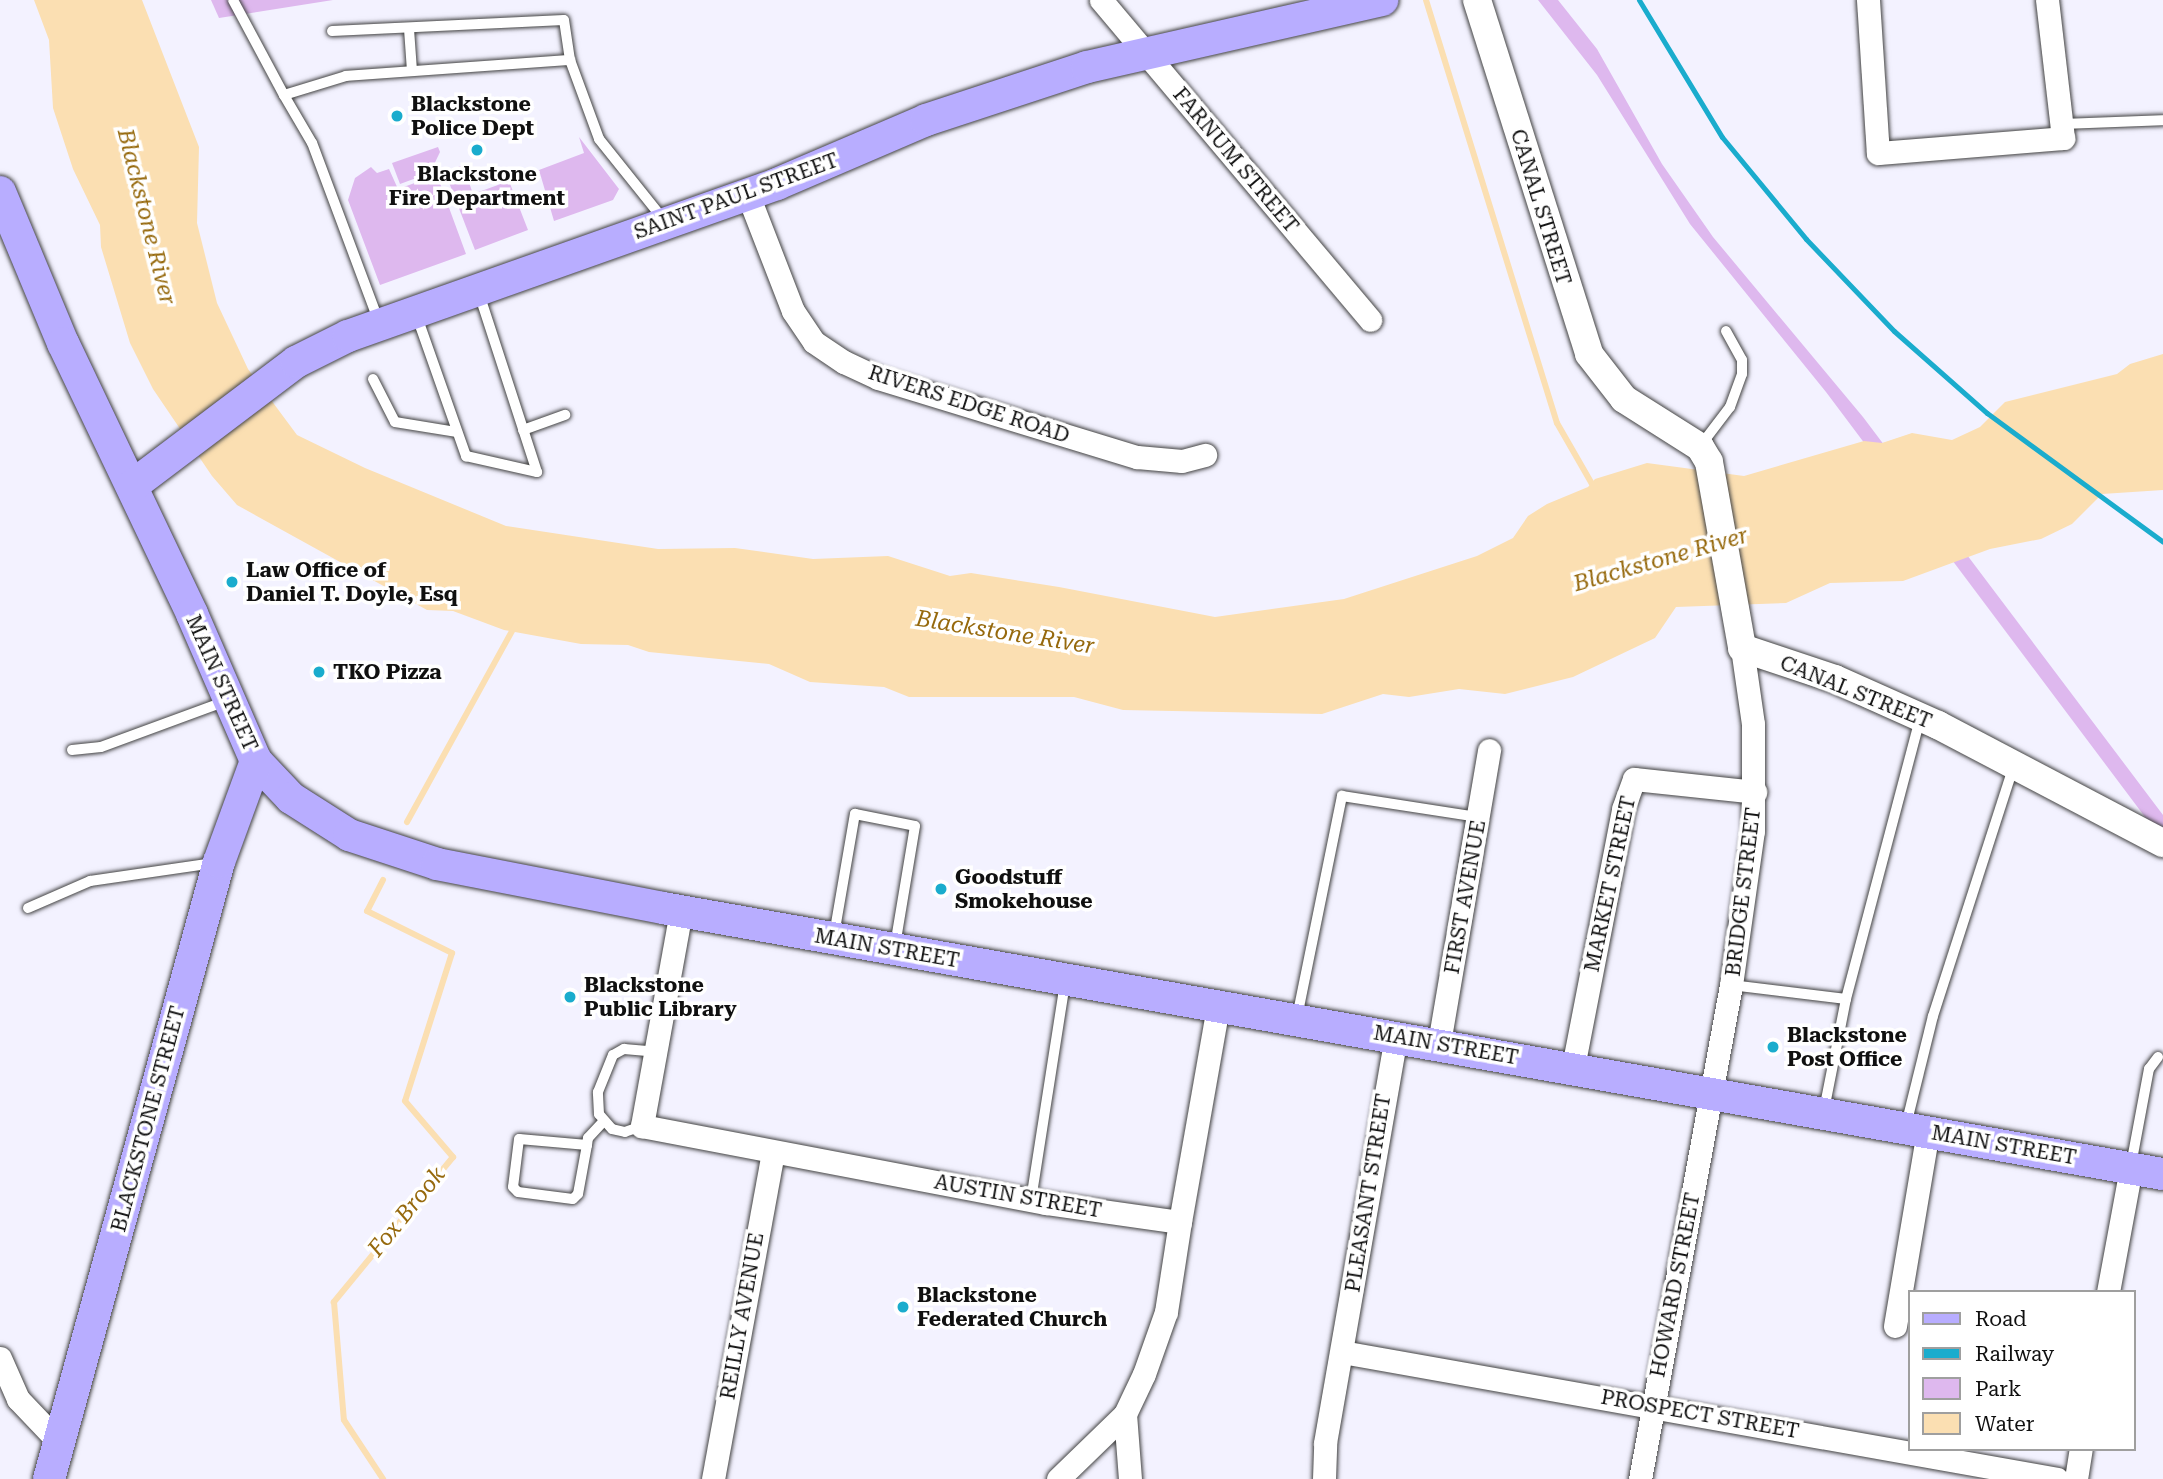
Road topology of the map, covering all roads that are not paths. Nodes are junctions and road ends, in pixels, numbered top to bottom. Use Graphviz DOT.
graph roads {
  1 [pos="233,0"];
  2 [pos="1101,0"];
  3 [pos="1381,0"];
  4 [pos="1477,0"];
  5 [pos="1868,0"];
  6 [pos="2047,0"];
  7 [pos="409,29"];
  8 [pos="332,31"];
  9 [pos="1146,53"];
  10 [pos="570,60"];
  11 [pos="412,71"];
  12 [pos="284,94"];
  13 [pos="2163,120"];
  14 [pos="2061,124"];
  15 [pos="0,192"];
  16 [pos="748,195"];
  17 [pos="666,222"];
  18 [pos="478,289"];
  19 [pos="415,311"];
  20 [pos="1370,320"];
  21 [pos="380,325"];
  22 [pos="1726,331"];
  23 [pos="373,379"];
  24 [pos="565,415"];
  25 [pos="523,430"];
  26 [pos="457,432"];
  27 [pos="1205,455"];
  28 [pos="1704,455"];
  29 [pos="132,486"];
  30 [pos="1741,637"];
  31 [pos="229,700"];
  32 [pos="1920,719"];
  33 [pos="72,750"];
  34 [pos="1489,750"];
  35 [pos="256,761"];
  36 [pos="2014,765"];
  37 [pos="1755,792"];
  38 [pos="1478,817"];
  39 [pos="2163,843"];
  40 [pos="219,862"];
  41 [pos="28,908"];
  42 [pos="681,911"];
  43 [pos="833,938"];
  44 [pos="895,949"];
  45 [pos="1066,979"];
  46 [pos="1731,985"];
  47 [pos="1846,999"];
  48 [pos="1218,1007"];
  49 [pos="1297,1020"];
  50 [pos="1396,1036"];
  51 [pos="1439,1043"];
  52 [pos="656,1052"];
  53 [pos="2158,1057"];
  54 [pos="1573,1067"];
  55 [pos="1712,1092"];
  56 [pos="1824,1112"];
  57 [pos="603,1122"];
  58 [pos="642,1126"];
  59 [pos="1916,1129"];
  60 [pos="587,1146"];
  61 [pos="773,1153"];
  62 [pos="2131,1168"];
  63 [pos="2163,1174"];
  64 [pos="1031,1200"];
  65 [pos="1180,1222"];
  66 [pos="2108,1290"];
  67 [pos="1895,1326"];
  68 [pos="1342,1352"];
  69 [pos="0,1358"];
  70 [pos="1652,1406"];
  71 [pos="1125,1413"];
  72 [pos="59,1442"];
  73 [pos="2081,1451"];
  74 [pos="49,1479"];
  75 [pos="713,1479"];
  76 [pos="1058,1479"];
  77 [pos="1130,1479"];
  78 [pos="1324,1479"];
  79 [pos="1640,1479"];
  80 [pos="2057,1479"];
  81 [pos="2076,1479"];
  1 -- 12 [label="lane"];
  2 -- 9 [label="street, FARNUM STREET"];
  3 -- 9 [label="main road, SAINT PAUL STREET"];
  4 -- 28 [label="street, CANAL STREET"];
  5 -- 14 [label="street"];
  6 -- 14 [label="street"];
  7 -- 8 [label="lane"];
  7 -- 10 [label="lane"];
  7 -- 11 [label="lane"];
  9 -- 16 [label="main road, SAINT PAUL STREET"];
  9 -- 20 [label="street, FARNUM STREET"];
  10 -- 11 [label="lane"];
  10 -- 17 [label="lane"];
  11 -- 12 [label="lane"];
  12 -- 21 [label="lane"];
  13 -- 14 [label="lane"];
  15 -- 29 [label="main road, MAIN STREET"];
  16 -- 17 [label="main road, SAINT PAUL STREET"];
  16 -- 27 [label="street, RIVERS EDGE ROAD"];
  17 -- 18 [label="main road, SAINT PAUL STREET"];
  18 -- 19 [label="main road, SAINT PAUL STREET"];
  18 -- 25 [label="lane"];
  19 -- 21 [label="main road, SAINT PAUL STREET"];
  19 -- 26 [label="lane"];
  21 -- 29 [label="main road, SAINT PAUL STREET"];
  22 -- 28 [label="lane"];
  23 -- 26 [label="lane"];
  24 -- 25 [label="lane"];
  25 -- 26 [label="lane"];
  28 -- 30 [label="street"];
  29 -- 31 [label="main road, MAIN STREET"];
  30 -- 32 [label="street, CANAL STREET"];
  30 -- 37 [label="street, BRIDGE STREET"];
  31 -- 33 [label="lane"];
  31 -- 35 [label="main road, MAIN STREET"];
  32 -- 36 [label="street, CANAL STREET"];
  32 -- 47 [label="lane"];
  34 -- 38 [label="street, FIRST AVENUE"];
  35 -- 40 [label="main road, BLACKSTONE STREET"];
  35 -- 42 [label="main road, MAIN STREET"];
  36 -- 39 [label="street, CANAL STREET"];
  36 -- 59 [label="lane"];
  37 -- 46 [label="street, BRIDGE STREET"];
  37 -- 54 [label="street, MARKET STREET"];
  38 -- 49 [label="lane"];
  38 -- 51 [label="street, FIRST AVENUE"];
  40 -- 41 [label="lane"];
  40 -- 72 [label="main road, BLACKSTONE STREET"];
  42 -- 43 [label="main road, MAIN STREET"];
  42 -- 52 [label="street"];
  43 -- 44 [label="main road, MAIN STREET"];
  43 -- 44 [label="lane"];
  44 -- 45 [label="main road, MAIN STREET"];
  45 -- 48 [label="main road, MAIN STREET"];
  45 -- 64 [label="lane"];
  46 -- 47 [label="lane"];
  46 -- 55 [label="street, BRIDGE STREET"];
  47 -- 56 [label="lane"];
  48 -- 49 [label="main road, MAIN STREET"];
  48 -- 65 [label="street"];
  49 -- 50 [label="main road, MAIN STREET"];
  50 -- 51 [label="main road, MAIN STREET"];
  50 -- 68 [label="street, PLEASANT STREET"];
  51 -- 54 [label="main road, MAIN STREET"];
  52 -- 57 [label="lane"];
  52 -- 58 [label="street"];
  53 -- 62 [label="lane"];
  54 -- 55 [label="main road, MAIN STREET"];
  55 -- 56 [label="main road, MAIN STREET"];
  55 -- 70 [label="street, HOWARD STREET"];
  56 -- 59 [label="main road, MAIN STREET"];
  57 -- 58 [label="lane"];
  57 -- 60 [label="lane"];
  58 -- 61 [label="street, AUSTIN STREET"];
  59 -- 62 [label="main road, MAIN STREET"];
  59 -- 67 [label="street"];
  60 -- 60 [label="lane"];
  61 -- 64 [label="street, AUSTIN STREET"];
  61 -- 75 [label="street, REILLY AVENUE"];
  62 -- 63 [label="main road, MAIN STREET"];
  62 -- 66 [label="street"];
  64 -- 65 [label="street, AUSTIN STREET"];
  65 -- 71 [label="street"];
  68 -- 70 [label="street, PROSPECT STREET"];
  68 -- 78 [label="street"];
  69 -- 72 [label="street"];
  70 -- 79 [label="street, HOWARD STREET"];
  70 -- 80 [label="street, PROSPECT STREET"];
  71 -- 76 [label="street"];
  71 -- 77 [label="street"];
  72 -- 74 [label="main road, BLACKSTONE STREET"];
  73 -- 81 [label="street"];
}
